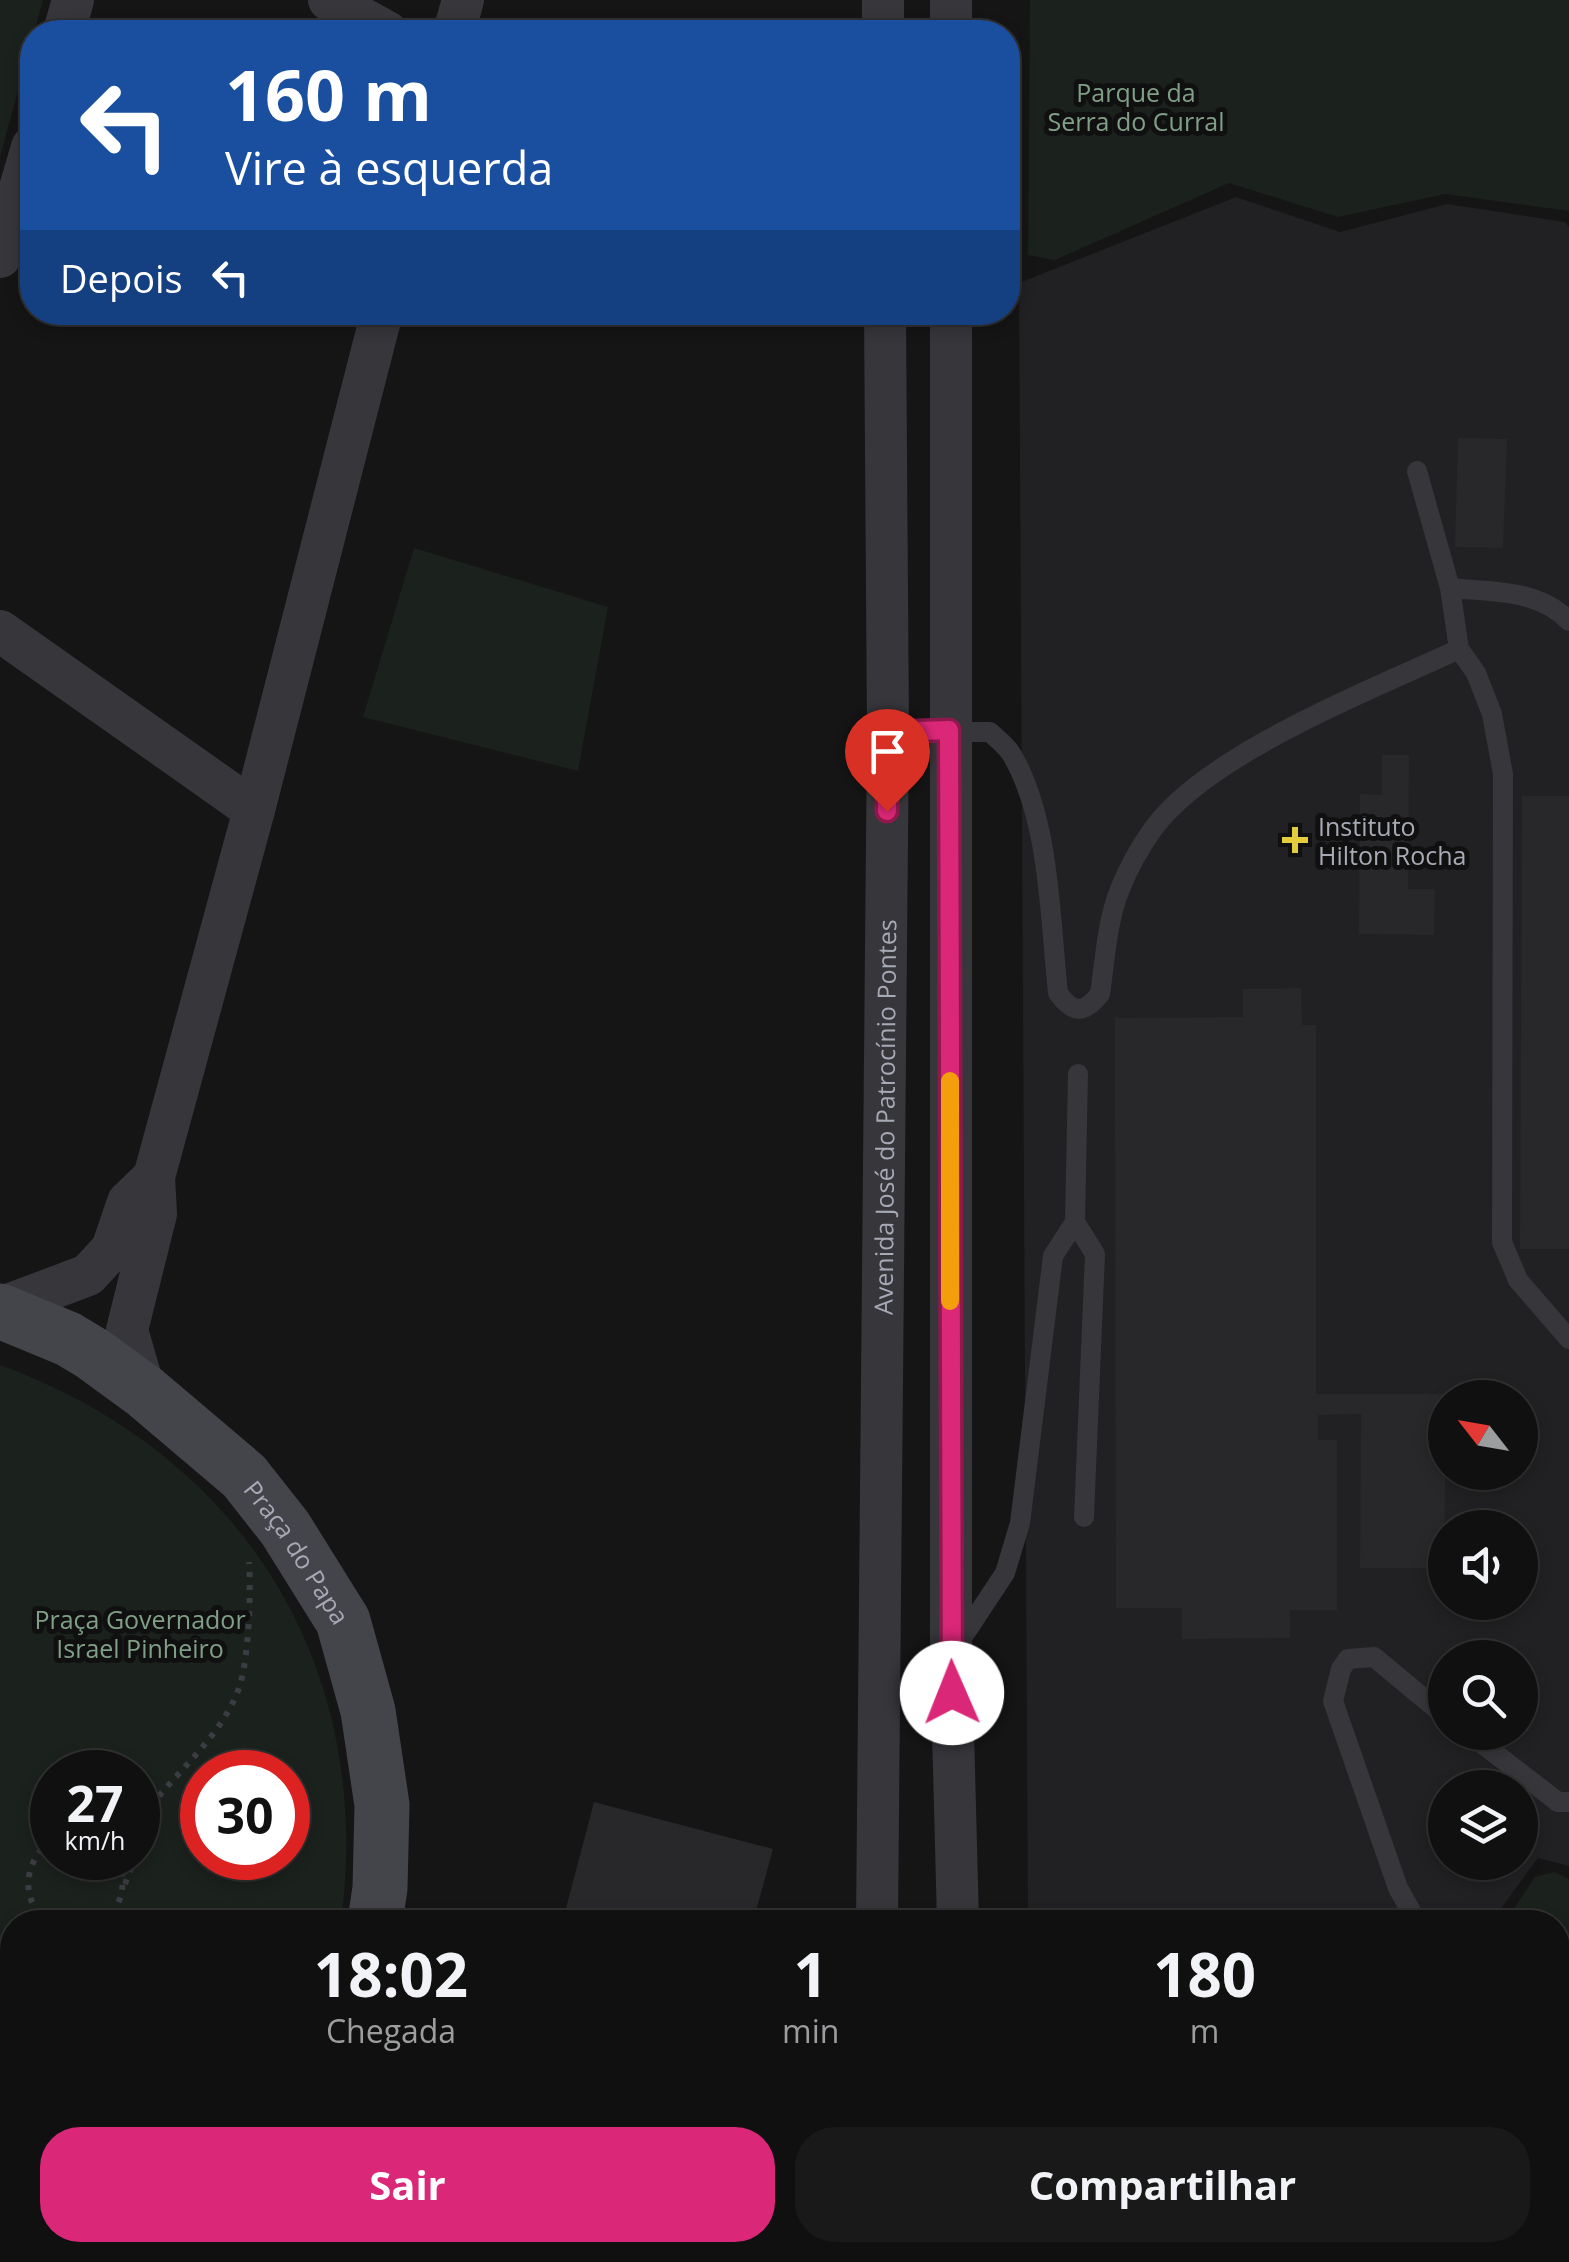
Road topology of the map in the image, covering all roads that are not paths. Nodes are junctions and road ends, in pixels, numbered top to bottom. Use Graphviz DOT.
graph roads {
  1 [pos="330,0"];
  2 [pos="366,20"];
  3 [pos="20,188"];
  4 [pos="0,257"];
  5 [pos="379,325"];
  6 [pos="885,325"];
  7 [pos="951,325"];
  8 [pos="1417,471"];
  9 [pos="1450,588"];
  10 [pos="1569,621"];
  11 [pos="0,631"];
  12 [pos="1459,648"];
  13 [pos="949,730"];
  14 [pos="888,732"];
  15 [pos="254,810"];
  16 [pos="1078,1074"];
  17 [pos="154,1177"];
  18 [pos="1075,1222"];
  19 [pos="0,1309"];
  20 [pos="1569,1339"];
  21 [pos="144,1392"];
  22 [pos="1084,1517"];
  23 [pos="952,1654"];
  24 [pos="1428,1702"];
  25 [pos="1490,1750"];
  26 [pos="1569,1802"];
  27 [pos="384,1910"];
  28 [pos="877,1910"];
  29 [pos="958,1910"];
  30 [pos="1410,1910"];
  1 -- 2 [label="street"];
  3 -- 4 [label="street"];
  5 -- 15 [label="street"];
  6 -- 14 [label="street, Avenida José do Patrocínio Pontes"];
  7 -- 13 [label="street"];
  8 -- 9 [label="lane"];
  9 -- 10 [label="lane"];
  9 -- 12 [label="lane"];
  11 -- 15 [label="street"];
  12 -- 13 [label="lane"];
  12 -- 20 [label="lane"];
  13 -- 14 [label="lane"];
  13 -- 23 [label="street"];
  14 -- 28 [label="street, Avenida José do Patrocínio Pontes"];
  15 -- 17 [label="street"];
  16 -- 18 [label="lane"];
  17 -- 19 [label="street"];
  17 -- 21 [label="street"];
  18 -- 22 [label="lane"];
  18 -- 23 [label="lane"];
  19 -- 21 [label="street, Praça do Papa"];
  21 -- 27 [label="street, Praça do Papa"];
  23 -- 29 [label="street"];
  24 -- 30 [label="lane"];
  25 -- 26 [label="lane"];
}
